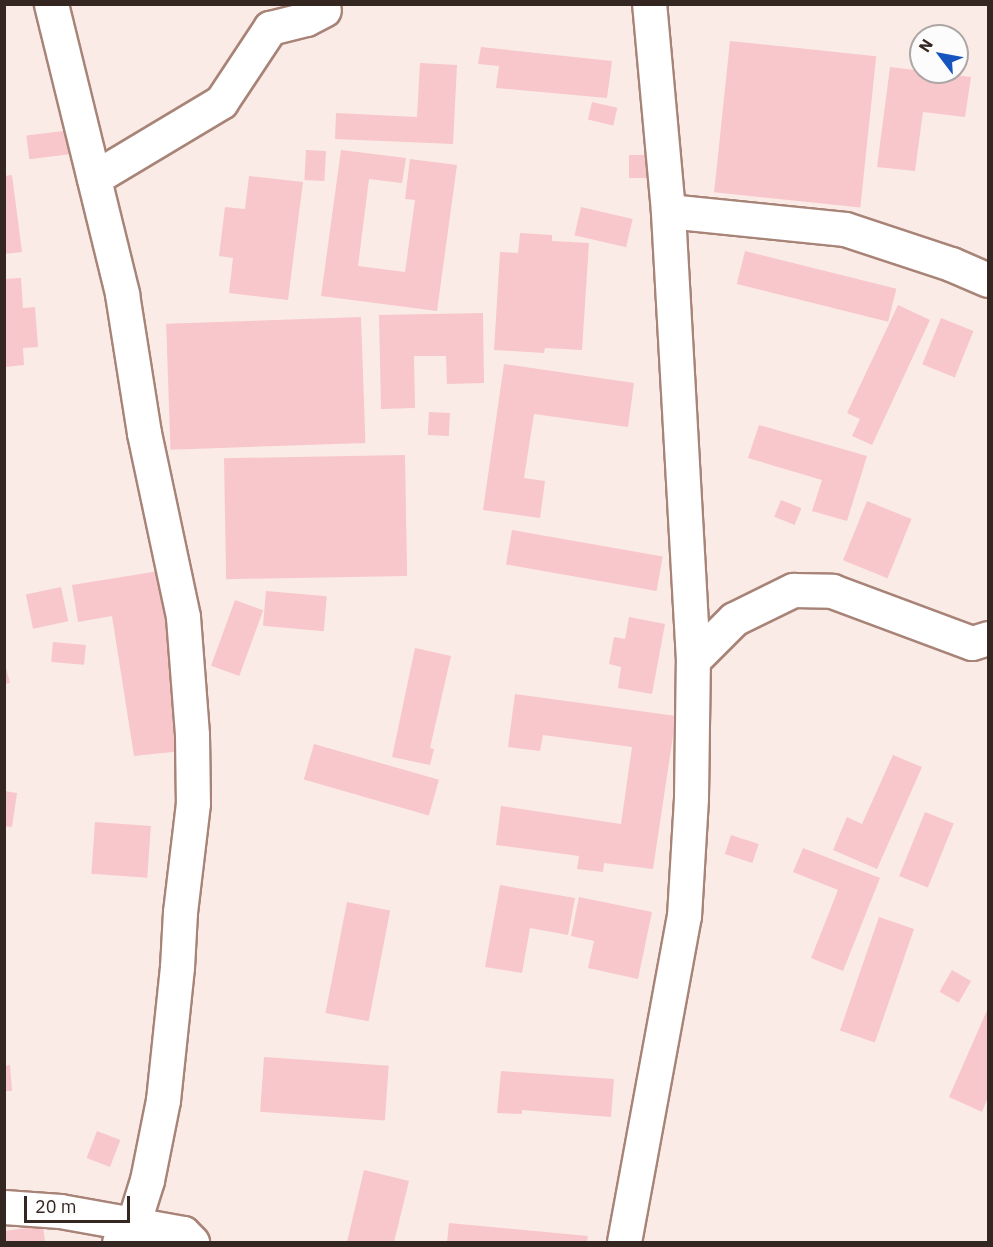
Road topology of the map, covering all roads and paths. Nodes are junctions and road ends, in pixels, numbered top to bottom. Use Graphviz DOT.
graph roads {
  1 [pos="51,4"];
  2 [pos="649,4"];
  3 [pos="324,10"];
  4 [pos="94,178"];
  5 [pos="668,210"];
  6 [pos="988,280"];
  7 [pos="988,638"];
  8 [pos="693,660"];
  9 [pos="4,1207"];
  10 [pos="126,1234"];
  11 [pos="192,1242"];
  12 [pos="624,1242"];
  1 -- 4 [label="street"];
  2 -- 5 [label="street"];
  3 -- 4 [label="street"];
  4 -- 10 [label="street"];
  5 -- 6 [label="street"];
  5 -- 8 [label="street"];
  7 -- 8 [label="street"];
  8 -- 12 [label="street"];
  9 -- 10 [label="street"];
  10 -- 11 [label="street"];
}
